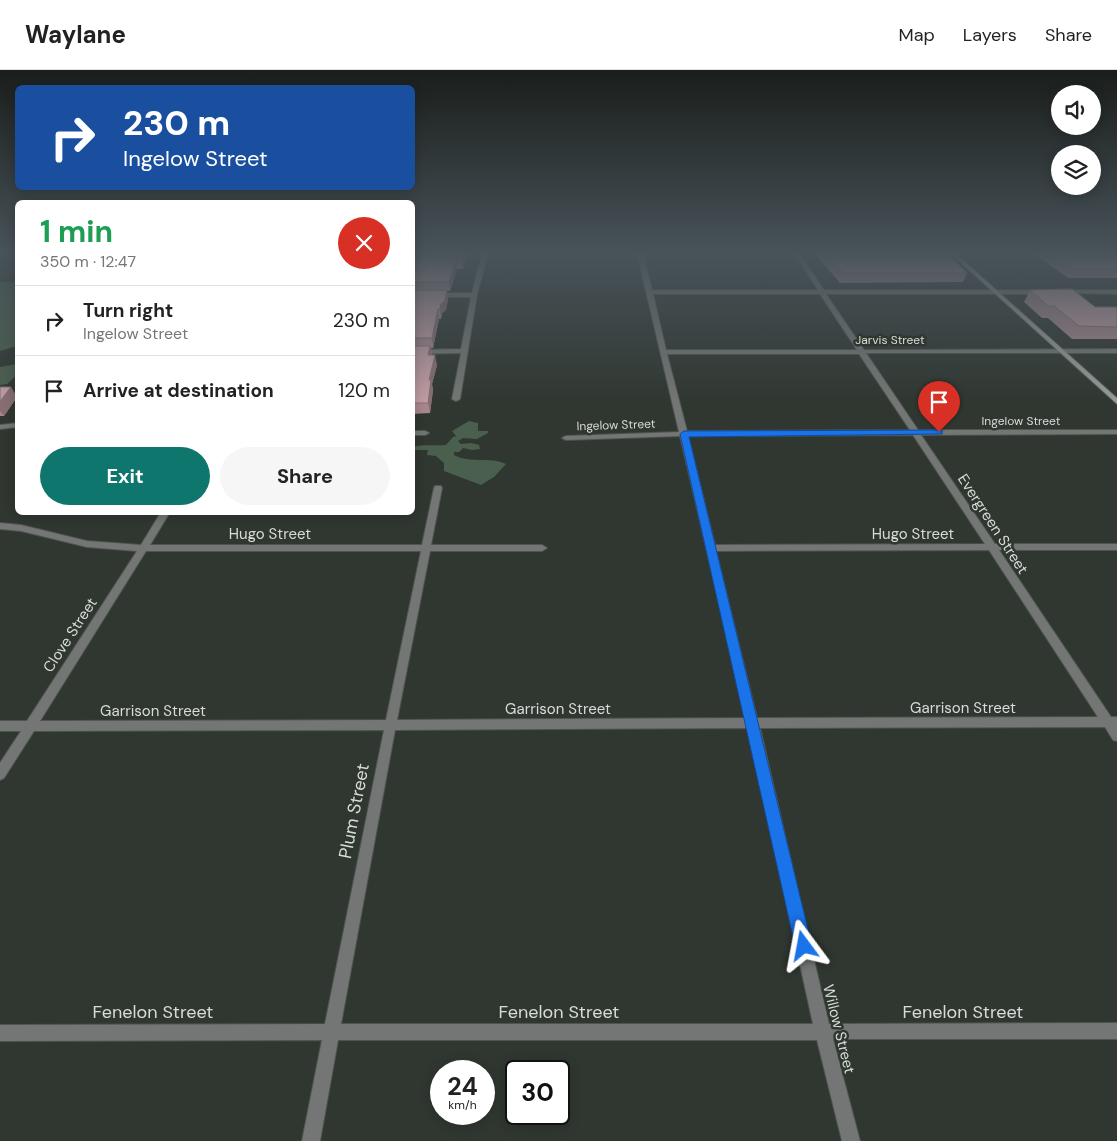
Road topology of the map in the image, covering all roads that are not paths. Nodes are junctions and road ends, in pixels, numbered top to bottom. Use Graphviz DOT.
graph roads {
  1 [pos="472,303"];
  2 [pos="652,303"];
  3 [pos="829,303"];
  4 [pos="1006,303"];
  5 [pos="464,351"];
  6 [pos="1061,351"];
  7 [pos="1117,351"];
  8 [pos="415,352"];
  9 [pos="664,352"];
  10 [pos="862,352"];
  11 [pos="456,399"];
  12 [pos="1117,402"];
  13 [pos="15,425"];
  14 [pos="0,427"];
  15 [pos="916,432"];
  16 [pos="1117,432"];
  17 [pos="415,433"];
  18 [pos="425,433"];
  19 [pos="684,434"];
  20 [pos="566,438"];
  21 [pos="438,488"];
  22 [pos="164,515"];
  23 [pos="0,526"];
  24 [pos="1117,546"];
  25 [pos="144,548"];
  26 [pos="426,548"];
  27 [pos="542,548"];
  28 [pos="710,548"];
  29 [pos="992,548"];
  30 [pos="1113,722"];
  31 [pos="751,723"];
  32 [pos="391,724"];
  33 [pos="0,726"];
  34 [pos="29,727"];
  35 [pos="1117,736"];
  36 [pos="0,774"];
  37 [pos="331,1031"];
  38 [pos="1117,1031"];
  39 [pos="0,1033"];
  40 [pos="823,1033"];
  41 [pos="311,1141"];
  42 [pos="851,1141"];
  1 -- 5 [label="street"];
  2 -- 9 [label="street, Willow Street"];
  3 -- 10 [label="street, Evergreen Street"];
  4 -- 6 [label="street"];
  5 -- 8 [label="street"];
  5 -- 11 [label="street"];
  6 -- 7 [label="street, Jarvis Street"];
  6 -- 10 [label="street, Jarvis Street"];
  6 -- 12 [label="street"];
  9 -- 10 [label="street, Jarvis Street"];
  9 -- 19 [label="street, Willow Street"];
  10 -- 15 [label="street, Evergreen Street"];
  13 -- 14 [label="street"];
  15 -- 16 [label="street, Ingelow Street"];
  15 -- 19 [label="street, Ingelow Street"];
  15 -- 29 [label="street, Evergreen Street"];
  17 -- 18 [label="street"];
  19 -- 20 [label="street, Ingelow Street"];
  19 -- 28 [label="street, Willow Street"];
  21 -- 26 [label="street, Plum Street"];
  22 -- 25 [label="street, Clove Street"];
  23 -- 25 [label="street, Hugo Street"];
  24 -- 29 [label="street, Hugo Street"];
  25 -- 26 [label="street, Hugo Street"];
  25 -- 34 [label="street, Clove Street"];
  26 -- 27 [label="street, Hugo Street"];
  26 -- 32 [label="street, Plum Street"];
  28 -- 29 [label="street, Hugo Street"];
  28 -- 31 [label="street, Willow Street"];
  29 -- 30 [label="street, Evergreen Street"];
  30 -- 31 [label="street, Garrison Street"];
  30 -- 35 [label="street, Evergreen Street"];
  31 -- 32 [label="street, Garrison Street"];
  31 -- 40 [label="street, Willow Street"];
  32 -- 34 [label="street, Garrison Street"];
  32 -- 37 [label="street, Plum Street"];
  33 -- 34 [label="street, Garrison Street"];
  34 -- 36 [label="street, Clove Street"];
  37 -- 39 [label="street, Fenelon Street"];
  37 -- 40 [label="street, Fenelon Street"];
  37 -- 41 [label="street, Plum Street"];
  38 -- 40 [label="street, Fenelon Street"];
  40 -- 42 [label="street, Willow Street"];
}
